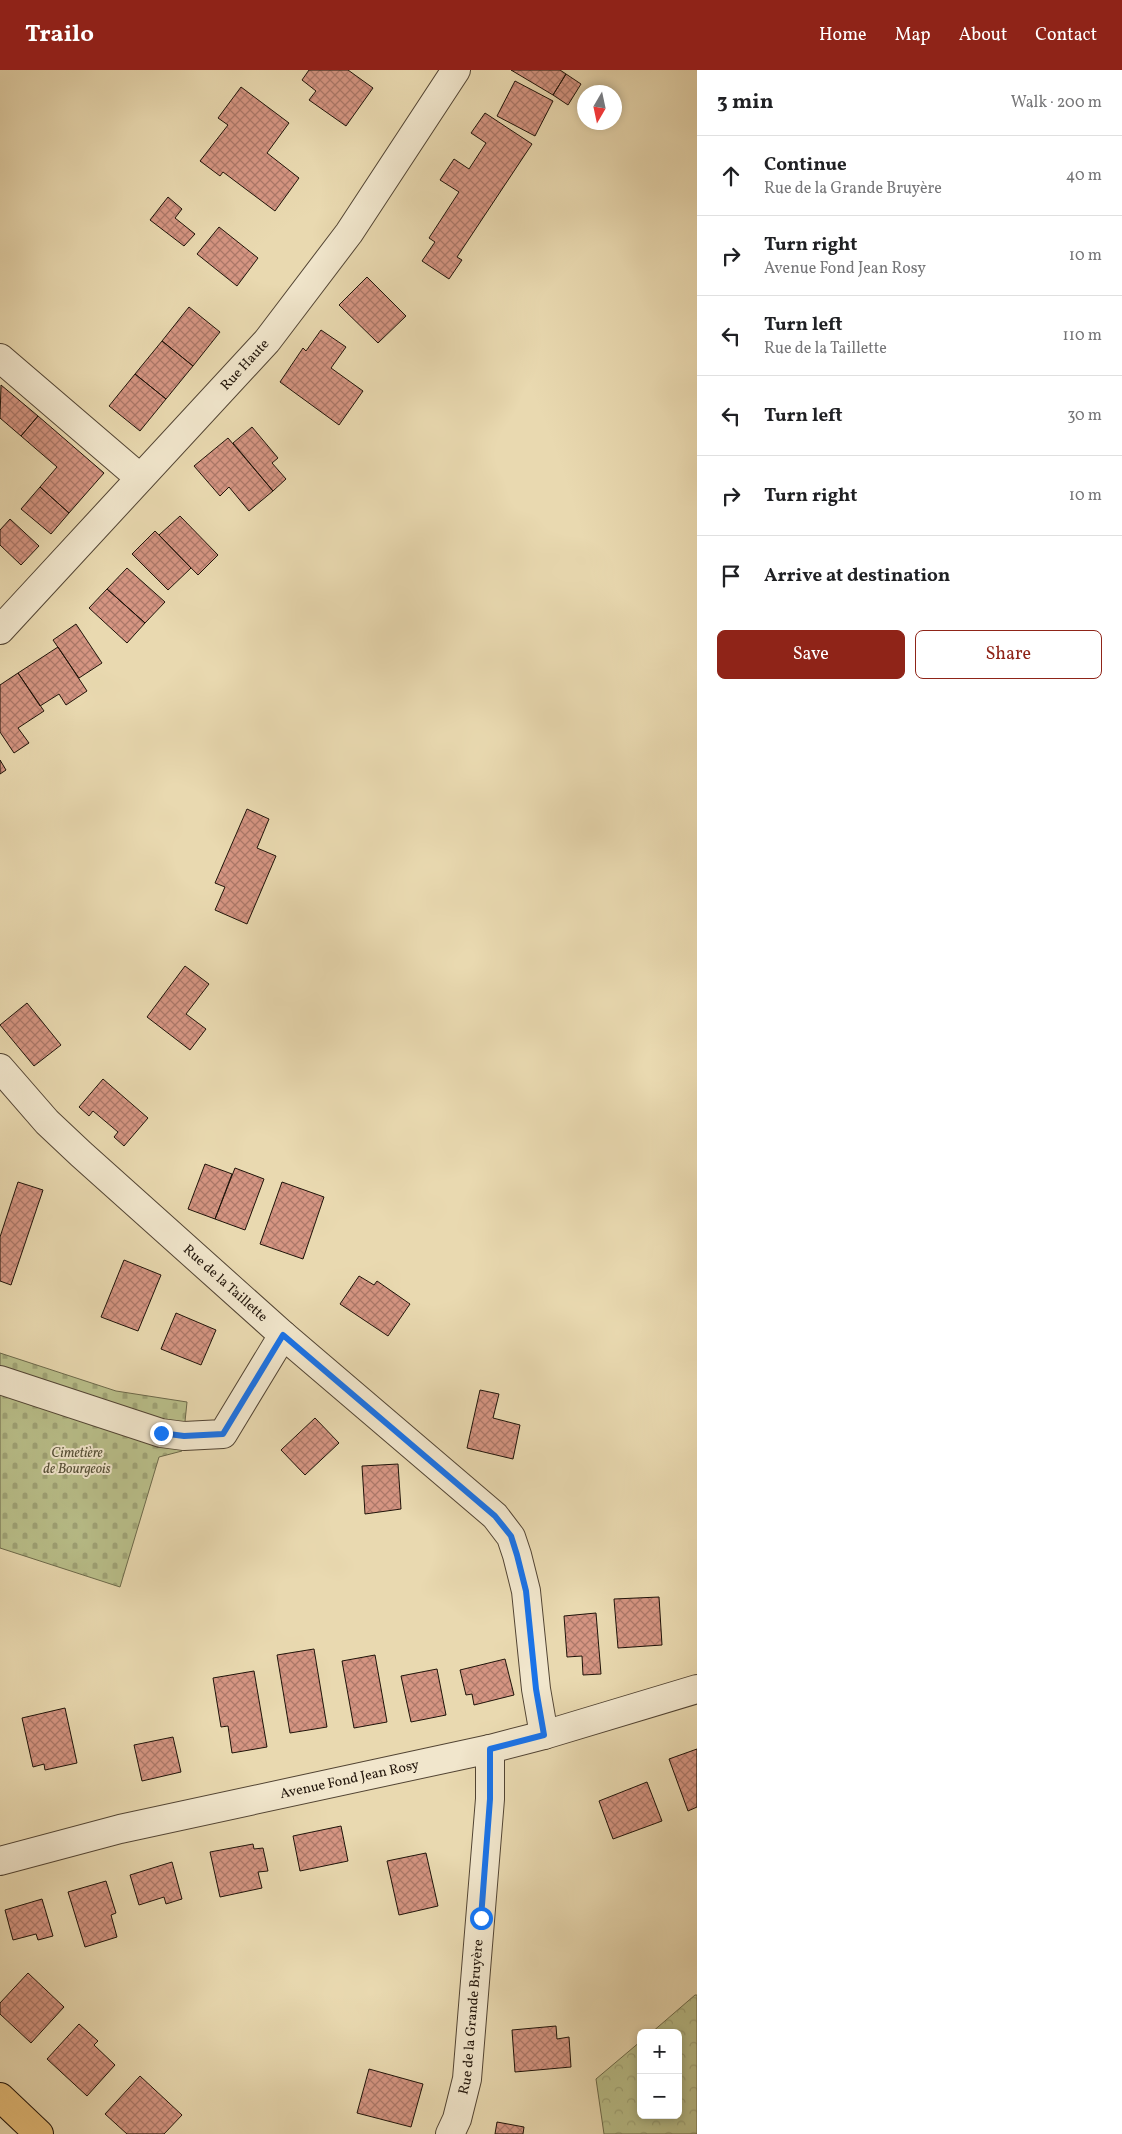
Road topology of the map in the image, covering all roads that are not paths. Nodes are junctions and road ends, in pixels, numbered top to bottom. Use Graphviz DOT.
graph roads {
  1 [pos="456,70"];
  2 [pos="0,358"];
  3 [pos="140,478"];
  4 [pos="0,630"];
  5 [pos="0,1068"];
  6 [pos="283,1335"];
  7 [pos="0,1380"];
  8 [pos="697,1689"];
  9 [pos="544,1735"];
  10 [pos="490,1749"];
  11 [pos="0,1861"];
  12 [pos="0,2097"];
  13 [pos="39,2134"];
  14 [pos="450,2134"];
  1 -- 3 [label="street, Rue Haute"];
  2 -- 3 [label="street"];
  3 -- 4 [label="street, Rue Haute"];
  5 -- 6 [label="street, Rue de la Taillette"];
  6 -- 7 [label="street"];
  6 -- 9 [label="street, Rue de la Taillette"];
  8 -- 9 [label="street, Avenue Fond Jean Rosy"];
  9 -- 10 [label="street, Avenue Fond Jean Rosy"];
  10 -- 11 [label="street, Avenue Fond Jean Rosy"];
  10 -- 14 [label="street, Rue de la Grande Bruyère"];
  12 -- 13 [label="main road"];
}
